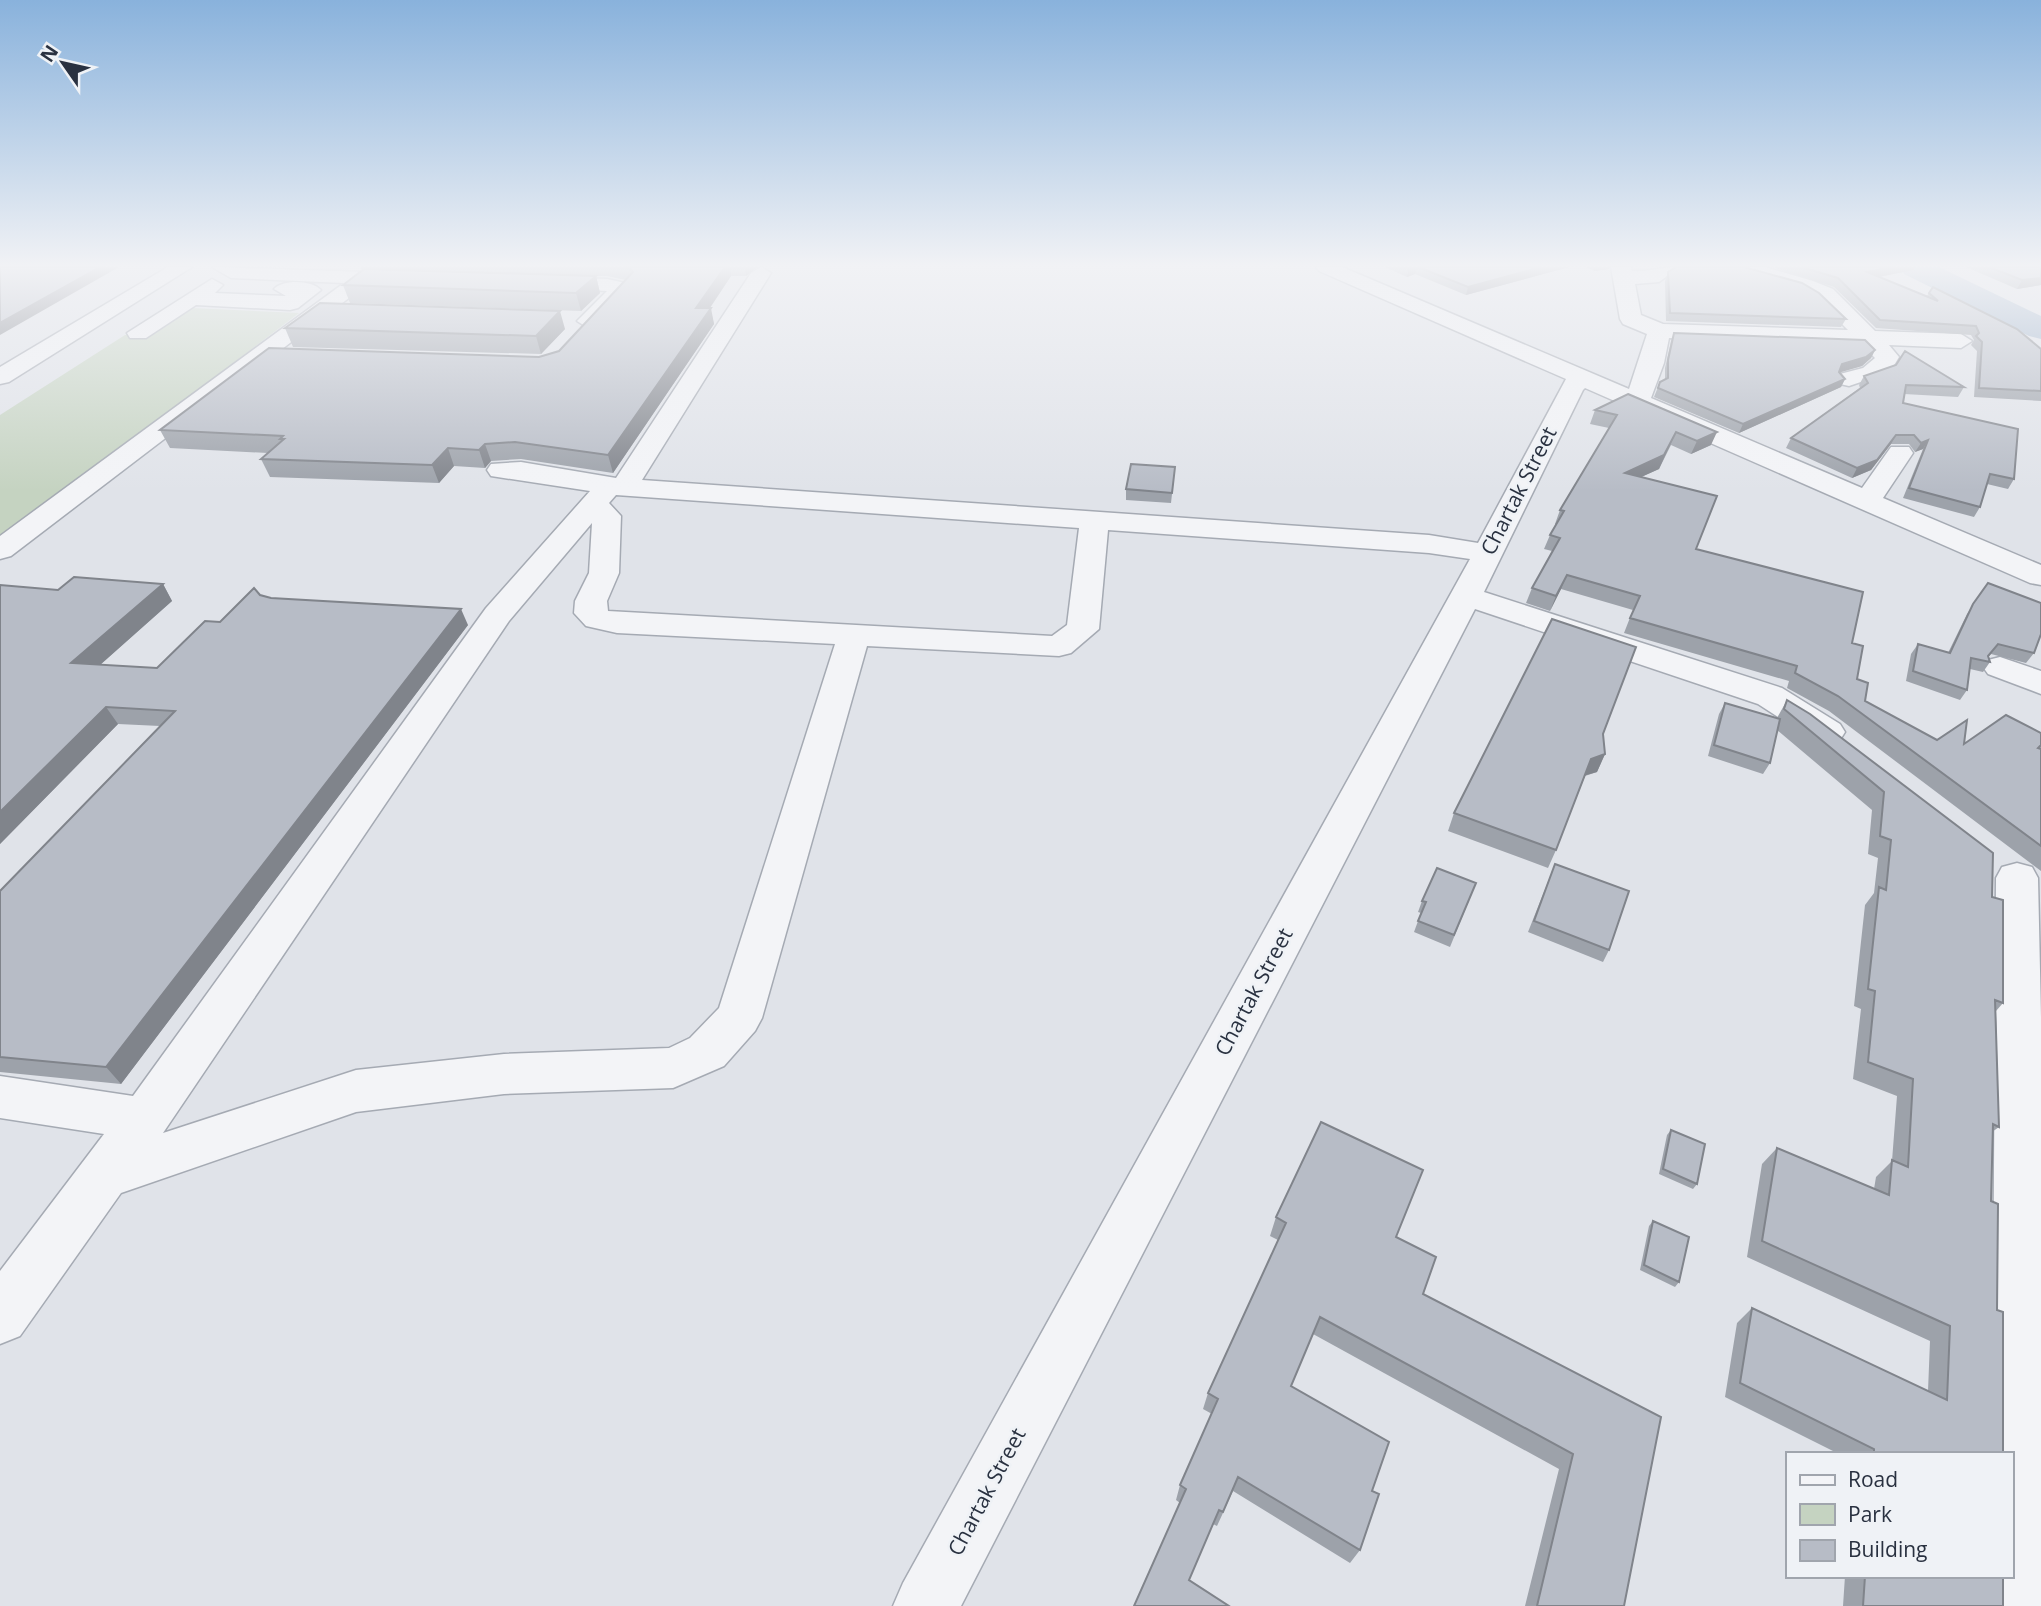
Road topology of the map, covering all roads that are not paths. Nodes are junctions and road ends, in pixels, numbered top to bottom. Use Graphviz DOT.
graph roads {
  1 [pos="58,342"];
  2 [pos="279,342"];
  3 [pos="713,342"];
  4 [pos="1499,342"];
  5 [pos="1657,342"];
  6 [pos="1871,342"];
  7 [pos="262,355"];
  8 [pos="302,356"];
  9 [pos="0,377"];
  10 [pos="1582,378"];
  11 [pos="1849,379"];
  12 [pos="1637,401"];
  13 [pos="1900,453"];
  14 [pos="502,470"];
  15 [pos="609,493"];
  16 [pos="1867,501"];
  17 [pos="1094,520"];
  18 [pos="0,550"];
  19 [pos="1488,553"];
  20 [pos="2041,576"];
  21 [pos="1466,596"];
  22 [pos="456,612"];
  23 [pos="497,615"];
  24 [pos="855,635"];
  25 [pos="2000,667"];
  26 [pos="2041,683"];
  27 [pos="1855,754"];
  28 [pos="2017,878"];
  29 [pos="0,1097"];
  30 [pos="145,1119"];
  31 [pos="103,1176"];
  32 [pos="0,1316"];
  33 [pos="2030,1431"];
  34 [pos="926,1606"];
  35 [pos="2024,1606"];
  1 -- 9 [label="street"];
  2 -- 7 [label="street"];
  3 -- 15 [label="street"];
  4 -- 10 [label="street"];
  5 -- 12 [label="street"];
  6 -- 11 [label="street"];
  7 -- 8 [label="street"];
  7 -- 18 [label="street"];
  10 -- 12 [label="street"];
  10 -- 19 [label="street, Chartak Street"];
  12 -- 16 [label="street"];
  13 -- 16 [label="street"];
  14 -- 15 [label="street"];
  15 -- 17 [label="street"];
  15 -- 23 [label="street"];
  15 -- 24 [label="street"];
  16 -- 20 [label="street"];
  17 -- 19 [label="street"];
  17 -- 24 [label="street"];
  19 -- 21 [label="street, Chartak Street"];
  21 -- 27 [label="street"];
  21 -- 34 [label="street, Chartak Street"];
  22 -- 23 [label="street"];
  23 -- 30 [label="street"];
  24 -- 31 [label="street"];
  25 -- 26 [label="street"];
  28 -- 33 [label="street"];
  29 -- 30 [label="street"];
  30 -- 31 [label="street"];
  31 -- 32 [label="street"];
  33 -- 35 [label="street"];
}
